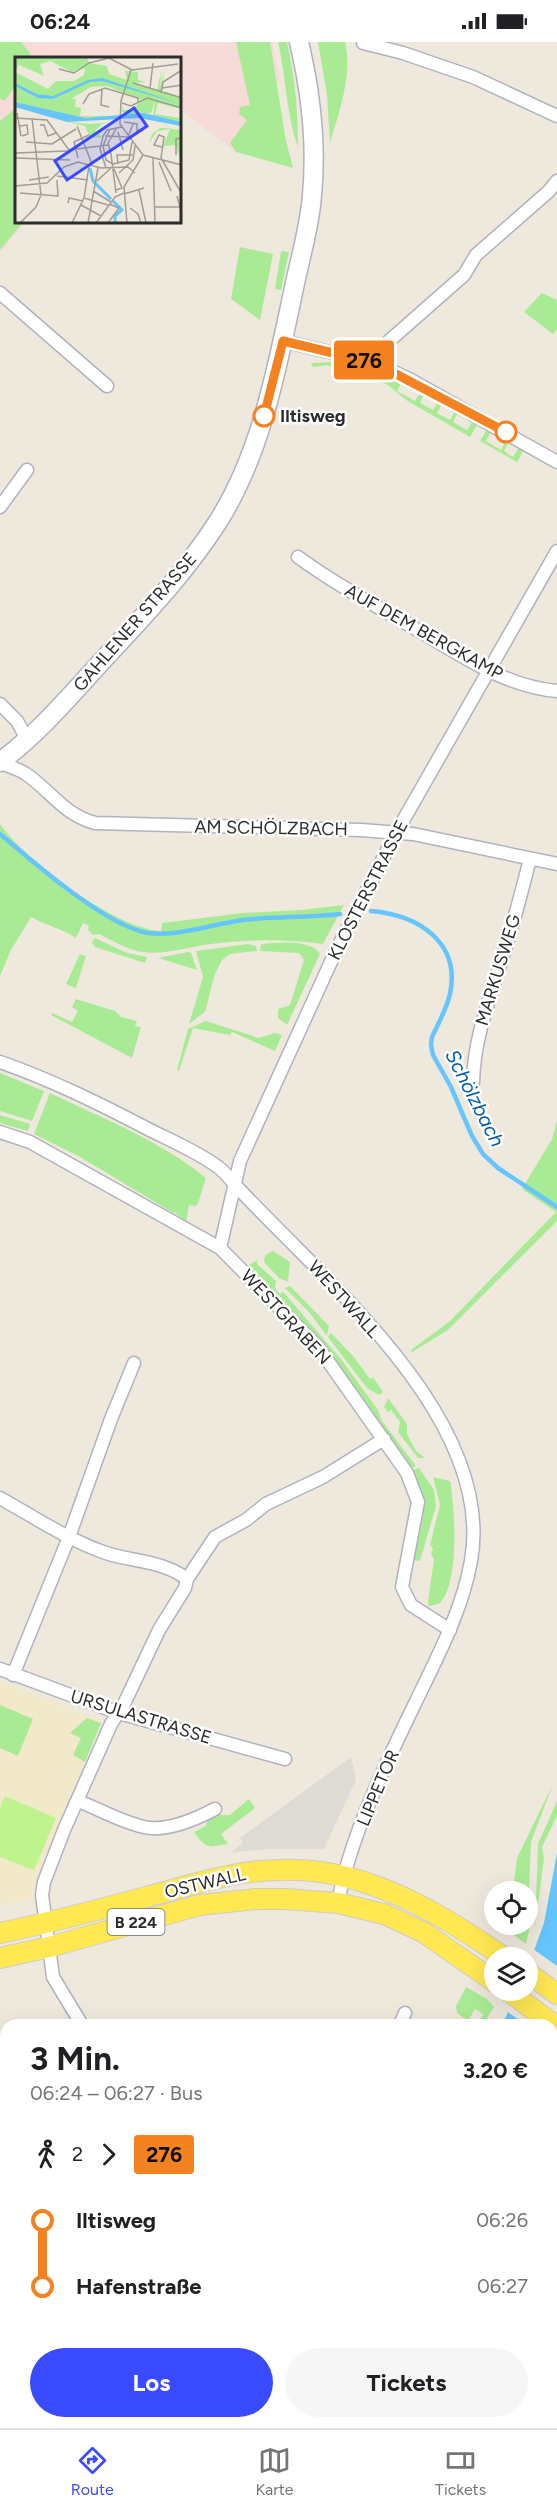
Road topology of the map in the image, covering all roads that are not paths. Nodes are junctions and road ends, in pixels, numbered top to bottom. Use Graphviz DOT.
graph roads {
  1 [pos="299,42"];
  2 [pos="363,43"];
  3 [pos="557,117"];
  4 [pos="557,181"];
  5 [pos="0,293"];
  6 [pos="283,341"];
  7 [pos="375,363"];
  8 [pos="107,386"];
  9 [pos="557,462"];
  10 [pos="27,470"];
  11 [pos="0,507"];
  12 [pos="557,551"];
  13 [pos="298,557"];
  14 [pos="489,670"];
  15 [pos="557,692"];
  16 [pos="0,704"];
  17 [pos="28,741"];
  18 [pos="0,762"];
  19 [pos="396,833"];
  20 [pos="530,859"];
  21 [pos="557,864"];
  22 [pos="0,1062"];
  23 [pos="473,1082"];
  24 [pos="0,1132"];
  25 [pos="236,1186"];
  26 [pos="220,1248"];
  27 [pos="134,1364"];
  28 [pos="384,1439"];
  29 [pos="0,1498"];
  30 [pos="69,1537"];
  31 [pos="187,1579"];
  32 [pos="450,1630"];
  33 [pos="0,1669"];
  34 [pos="13,1675"];
  35 [pos="428,1677"];
  36 [pos="119,1713"];
  37 [pos="285,1759"];
  38 [pos="78,1801"];
  39 [pos="215,1809"];
  40 [pos="342,1877"];
  41 [pos="338,1903"];
  42 [pos="47,1924"];
  43 [pos="0,1934"];
  44 [pos="49,1947"];
  45 [pos="489,1947"];
  46 [pos="0,1958"];
  47 [pos="484,1974"];
  48 [pos="538,1980"];
  49 [pos="557,1994"];
  50 [pos="522,2001"];
  51 [pos="405,2013"];
  52 [pos="78,2019"];
  53 [pos="402,2019"];
  54 [pos="547,2019"];
  1 -- 6 [label="main road, GAHLENER STRASSE"];
  2 -- 3 [label="street"];
  4 -- 7 [label="street"];
  5 -- 8 [label="street"];
  6 -- 7 [label="street"];
  6 -- 17 [label="main road, GAHLENER STRASSE"];
  7 -- 9 [label="street"];
  10 -- 11 [label="street"];
  12 -- 14 [label="street, KLOSTERSTRASSE"];
  13 -- 14 [label="street, AUF DEM BERGKAMP"];
  14 -- 15 [label="street, AUF DEM BERGKAMP"];
  14 -- 19 [label="street, KLOSTERSTRASSE"];
  16 -- 17 [label="street"];
  17 -- 18 [label="main road, GAHLENER STRASSE"];
  18 -- 19 [label="street, AM SCHÖLZBACH"];
  19 -- 20 [label="street, AM SCHÖLZBACH"];
  19 -- 25 [label="street, KLOSTERSTRASSE"];
  20 -- 21 [label="street, AM SCHÖLZBACH"];
  20 -- 23 [label="street, MARKUSWEG"];
  22 -- 25 [label="street, WESTWALL"];
  24 -- 26 [label="street, WESTGRABEN"];
  25 -- 26 [label="street, KLOSTERSTRASSE"];
  25 -- 32 [label="street, WESTWALL"];
  26 -- 28 [label="street, WESTGRABEN"];
  27 -- 30 [label="street"];
  28 -- 31 [label="street"];
  28 -- 32 [label="street, WESTGRABEN"];
  29 -- 30 [label="street"];
  30 -- 31 [label="street"];
  30 -- 34 [label="street"];
  31 -- 36 [label="street"];
  32 -- 35 [label="street, WESTWALL"];
  33 -- 34 [label="street, URSULASTRASSE"];
  34 -- 36 [label="street, URSULASTRASSE"];
  35 -- 40 [label="street, LIPPETOR"];
  36 -- 37 [label="street, URSULASTRASSE"];
  36 -- 38 [label="street"];
  38 -- 39 [label="street"];
  38 -- 42 [label="street"];
  40 -- 41 [label="street, LIPPETOR"];
  40 -- 42 [label="main road, OSTWALL / B 224"];
  40 -- 45 [label="main road, B 224"];
  41 -- 44 [label="main road, OSTWALL / B 224"];
  41 -- 47 [label="main road, B 224"];
  42 -- 43 [label="main road, OSTWALL / B 224"];
  42 -- 44 [label="street"];
  44 -- 46 [label="main road, OSTWALL / B 224"];
  44 -- 52 [label="street"];
  48 -- 49 [label="main road"];
  50 -- 54 [label="main road"];
  51 -- 53 [label="street"];
}
